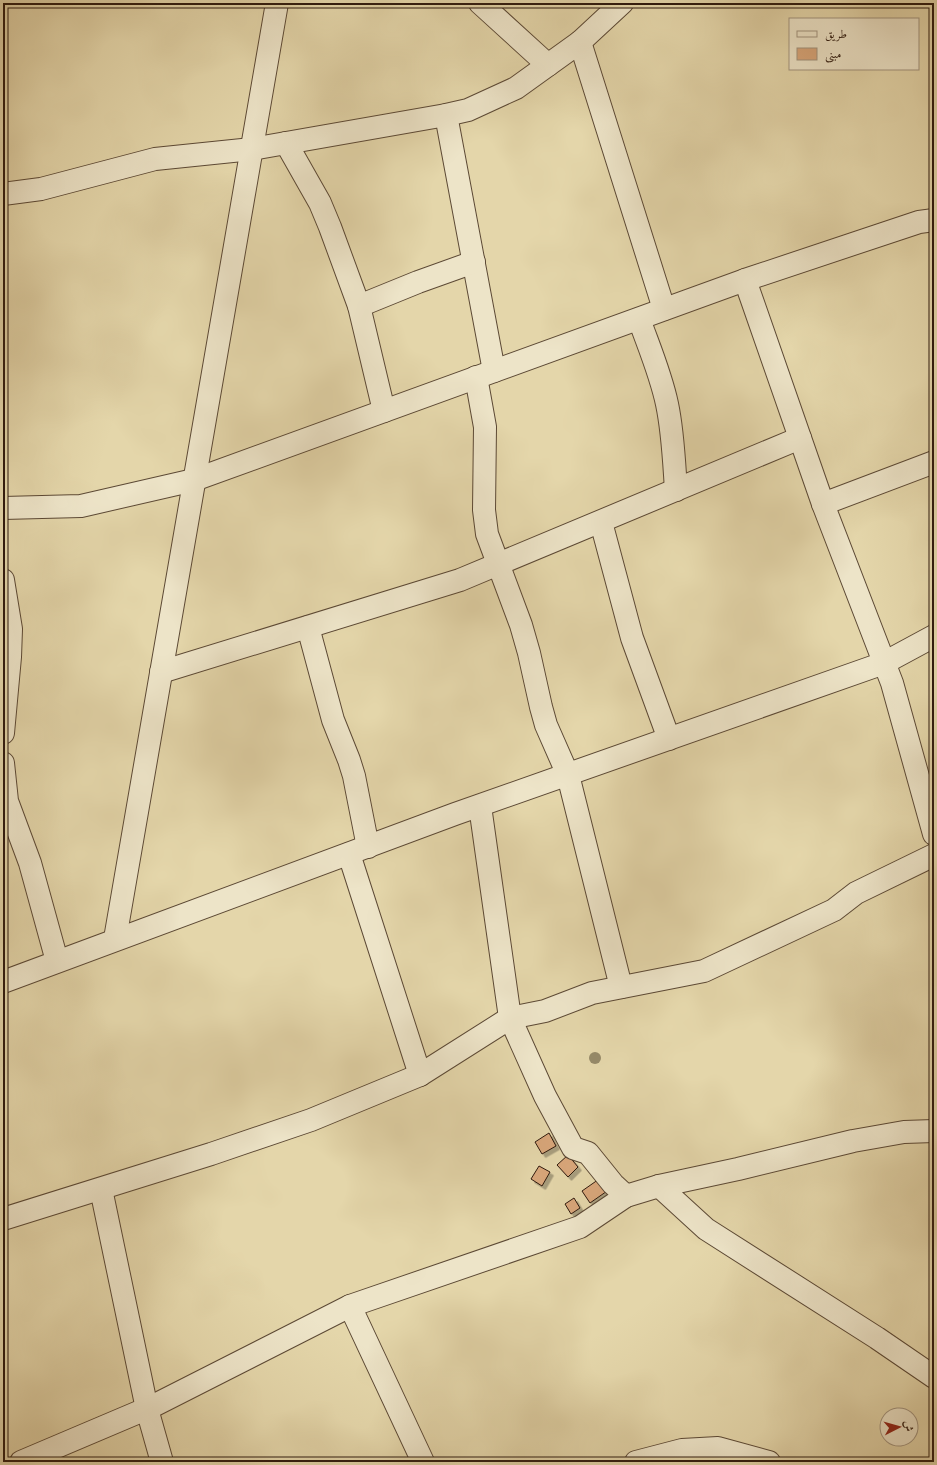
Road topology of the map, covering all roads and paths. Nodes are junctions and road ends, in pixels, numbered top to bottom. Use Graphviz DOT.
graph roads {
  1 [pos="276,3"];
  2 [pos="480,3"];
  3 [pos="622,3"];
  4 [pos="580,42"];
  5 [pos="548,65"];
  6 [pos="446,115"];
  7 [pos="286,143"];
  8 [pos="252,149"];
  9 [pos="3,194"];
  10 [pos="934,220"];
  11 [pos="474,262"];
  12 [pos="745,280"];
  13 [pos="359,306"];
  14 [pos="664,309"];
  15 [pos="639,319"];
  16 [pos="485,374"];
  17 [pos="384,411"];
  18 [pos="800,438"];
  19 [pos="934,462"];
  20 [pos="194,480"];
  21 [pos="676,490"];
  22 [pos="823,504"];
  23 [pos="3,508"];
  24 [pos="601,522"];
  25 [pos="498,565"];
  26 [pos="3,580"];
  27 [pos="308,627"];
  28 [pos="934,636"];
  29 [pos="884,663"];
  30 [pos="161,672"];
  31 [pos="3,733"];
  32 [pos="669,739"];
  33 [pos="3,763"];
  34 [pos="568,775"];
  35 [pos="480,806"];
  36 [pos="934,834"];
  37 [pos="358,850"];
  38 [pos="934,855"];
  39 [pos="115,940"];
  40 [pos="57,962"];
  41 [pos="3,982"];
  42 [pos="621,987"];
  43 [pos="510,1018"];
  44 [pos="420,1075"];
  45 [pos="934,1131"];
  46 [pos="659,1186"];
  47 [pos="101,1188"];
  48 [pos="626,1196"];
  49 [pos="3,1219"];
  50 [pos="350,1306"];
  51 [pos="934,1377"];
  52 [pos="147,1409"];
  53 [pos="21,1462"];
  54 [pos="162,1462"];
  55 [pos="423,1462"];
  56 [pos="636,1462"];
  57 [pos="769,1462"];
  1 -- 8 [label="street"];
  2 -- 5 [label="street"];
  3 -- 4 [label="street"];
  4 -- 5 [label="street"];
  4 -- 14 [label="street"];
  5 -- 6 [label="street"];
  6 -- 7 [label="street"];
  6 -- 11 [label="street"];
  7 -- 8 [label="street"];
  7 -- 13 [label="street"];
  8 -- 9 [label="street"];
  8 -- 20 [label="street"];
  10 -- 12 [label="street"];
  11 -- 13 [label="street"];
  11 -- 16 [label="street"];
  12 -- 14 [label="street"];
  12 -- 18 [label="street"];
  13 -- 17 [label="street"];
  14 -- 15 [label="street"];
  15 -- 16 [label="street"];
  15 -- 21 [label="street"];
  16 -- 17 [label="street"];
  16 -- 25 [label="street"];
  17 -- 20 [label="street"];
  18 -- 21 [label="street"];
  18 -- 22 [label="street"];
  19 -- 22 [label="street"];
  20 -- 23 [label="street"];
  20 -- 30 [label="street"];
  21 -- 24 [label="street"];
  22 -- 29 [label="street"];
  24 -- 25 [label="street"];
  24 -- 32 [label="street"];
  25 -- 27 [label="street"];
  25 -- 34 [label="street"];
  26 -- 31 [label="street"];
  27 -- 30 [label="street"];
  27 -- 37 [label="street"];
  28 -- 29 [label="street"];
  29 -- 32 [label="street"];
  29 -- 36 [label="street"];
  30 -- 39 [label="street"];
  32 -- 34 [label="street"];
  33 -- 40 [label="street"];
  34 -- 35 [label="street"];
  34 -- 42 [label="street"];
  35 -- 37 [label="street"];
  35 -- 43 [label="street"];
  37 -- 39 [label="street"];
  37 -- 44 [label="street"];
  38 -- 42 [label="street"];
  39 -- 40 [label="street"];
  40 -- 41 [label="street"];
  42 -- 43 [label="street"];
  43 -- 44 [label="street"];
  43 -- 48 [label="street"];
  44 -- 47 [label="street"];
  45 -- 46 [label="street"];
  46 -- 48 [label="street"];
  46 -- 51 [label="street"];
  47 -- 49 [label="street"];
  47 -- 52 [label="street"];
  48 -- 50 [label="street"];
  50 -- 52 [label="street"];
  50 -- 55 [label="street"];
  52 -- 53 [label="street"];
  52 -- 54 [label="street"];
  56 -- 57 [label="street"];
}
